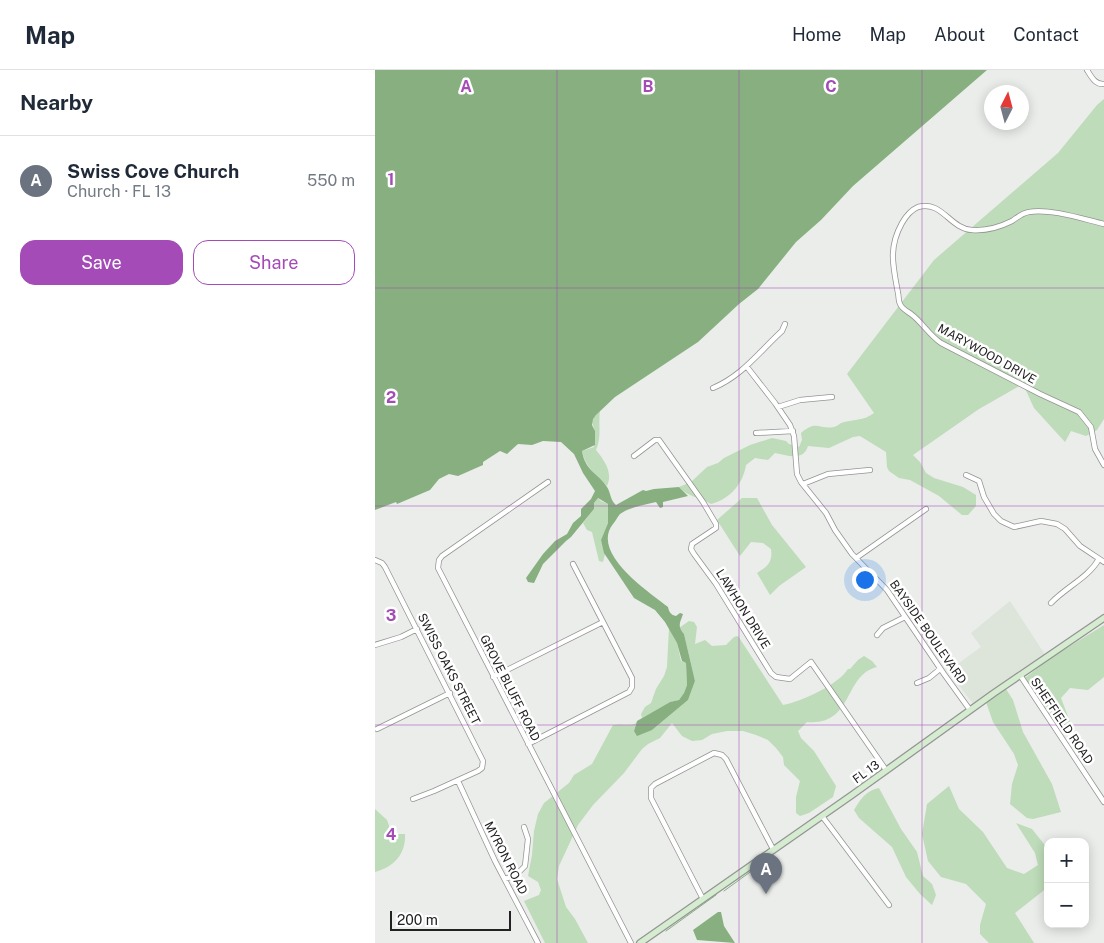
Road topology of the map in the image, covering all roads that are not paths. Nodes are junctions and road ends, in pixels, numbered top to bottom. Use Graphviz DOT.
graph roads {
  1 [pos="1087,70"];
  2 [pos="1104,84"];
  3 [pos="1104,224"];
  4 [pos="785,324"];
  5 [pos="747,367"];
  6 [pos="713,388"];
  7 [pos="832,397"];
  8 [pos="778,407"];
  9 [pos="793,430"];
  10 [pos="756,433"];
  11 [pos="634,456"];
  12 [pos="1104,465"];
  13 [pos="870,470"];
  14 [pos="967,476"];
  15 [pos="548,482"];
  16 [pos="803,484"];
  17 [pos="926,509"];
  18 [pos="856,558"];
  19 [pos="375,560"];
  20 [pos="1102,560"];
  21 [pos="573,564"];
  22 [pos="1051,603"];
  23 [pos="905,617"];
  24 [pos="1104,618"];
  25 [pos="603,622"];
  26 [pos="417,629"];
  27 [pos="877,635"];
  28 [pos="375,645"];
  29 [pos="941,669"];
  30 [pos="1020,675"];
  31 [pos="493,677"];
  32 [pos="917,683"];
  33 [pos="450,692"];
  34 [pos="970,710"];
  35 [pos="377,729"];
  36 [pos="528,744"];
  37 [pos="886,770"];
  38 [pos="458,781"];
  39 [pos="413,799"];
  40 [pos="1104,802"];
  41 [pos="822,816"];
  42 [pos="524,827"];
  43 [pos="773,849"];
  44 [pos="505,879"];
  45 [pos="703,899"];
  46 [pos="889,905"];
  47 [pos="538,943"];
  48 [pos="631,943"];
  49 [pos="640,943"];
  1 -- 2 [label="street"];
  3 -- 12 [label="street, MARYWOOD DRIVE"];
  4 -- 5 [label="street"];
  5 -- 6 [label="street"];
  5 -- 8 [label="street, BAYSIDE BOULEVARD"];
  7 -- 8 [label="street"];
  8 -- 9 [label="street, BAYSIDE BOULEVARD"];
  9 -- 10 [label="street"];
  9 -- 16 [label="street, BAYSIDE BOULEVARD"];
  11 -- 37 [label="street, LAWHON DRIVE"];
  13 -- 16 [label="street"];
  14 -- 20 [label="street"];
  15 -- 31 [label="street, GROVE BLUFF ROAD"];
  16 -- 18 [label="street, BAYSIDE BOULEVARD"];
  17 -- 18 [label="street"];
  18 -- 23 [label="street, BAYSIDE BOULEVARD"];
  19 -- 26 [label="street, SWISS OAKS STREET"];
  20 -- 22 [label="street"];
  21 -- 25 [label="street"];
  23 -- 27 [label="street"];
  23 -- 29 [label="street, BAYSIDE BOULEVARD"];
  24 -- 30 [label="main road, FL 13"];
  25 -- 31 [label="street"];
  25 -- 36 [label="street"];
  26 -- 28 [label="street"];
  26 -- 33 [label="street, SWISS OAKS STREET"];
  29 -- 32 [label="street"];
  29 -- 34 [label="street, BAYSIDE BOULEVARD"];
  30 -- 34 [label="main road, FL 13"];
  30 -- 40 [label="street, SHEFFIELD ROAD"];
  31 -- 36 [label="street, GROVE BLUFF ROAD"];
  33 -- 35 [label="street"];
  33 -- 38 [label="street, SWISS OAKS STREET"];
  34 -- 37 [label="main road, FL 13"];
  36 -- 48 [label="street, GROVE BLUFF ROAD"];
  37 -- 41 [label="main road, FL 13"];
  38 -- 39 [label="street, SWISS OAKS STREET"];
  38 -- 44 [label="street, MYRON ROAD"];
  41 -- 43 [label="main road, FL 13"];
  41 -- 46 [label="street"];
  42 -- 44 [label="street"];
  43 -- 45 [label="main road, FL 13"];
  43 -- 45 [label="street"];
  44 -- 47 [label="street, MYRON ROAD"];
  45 -- 49 [label="main road, FL 13"];
}
